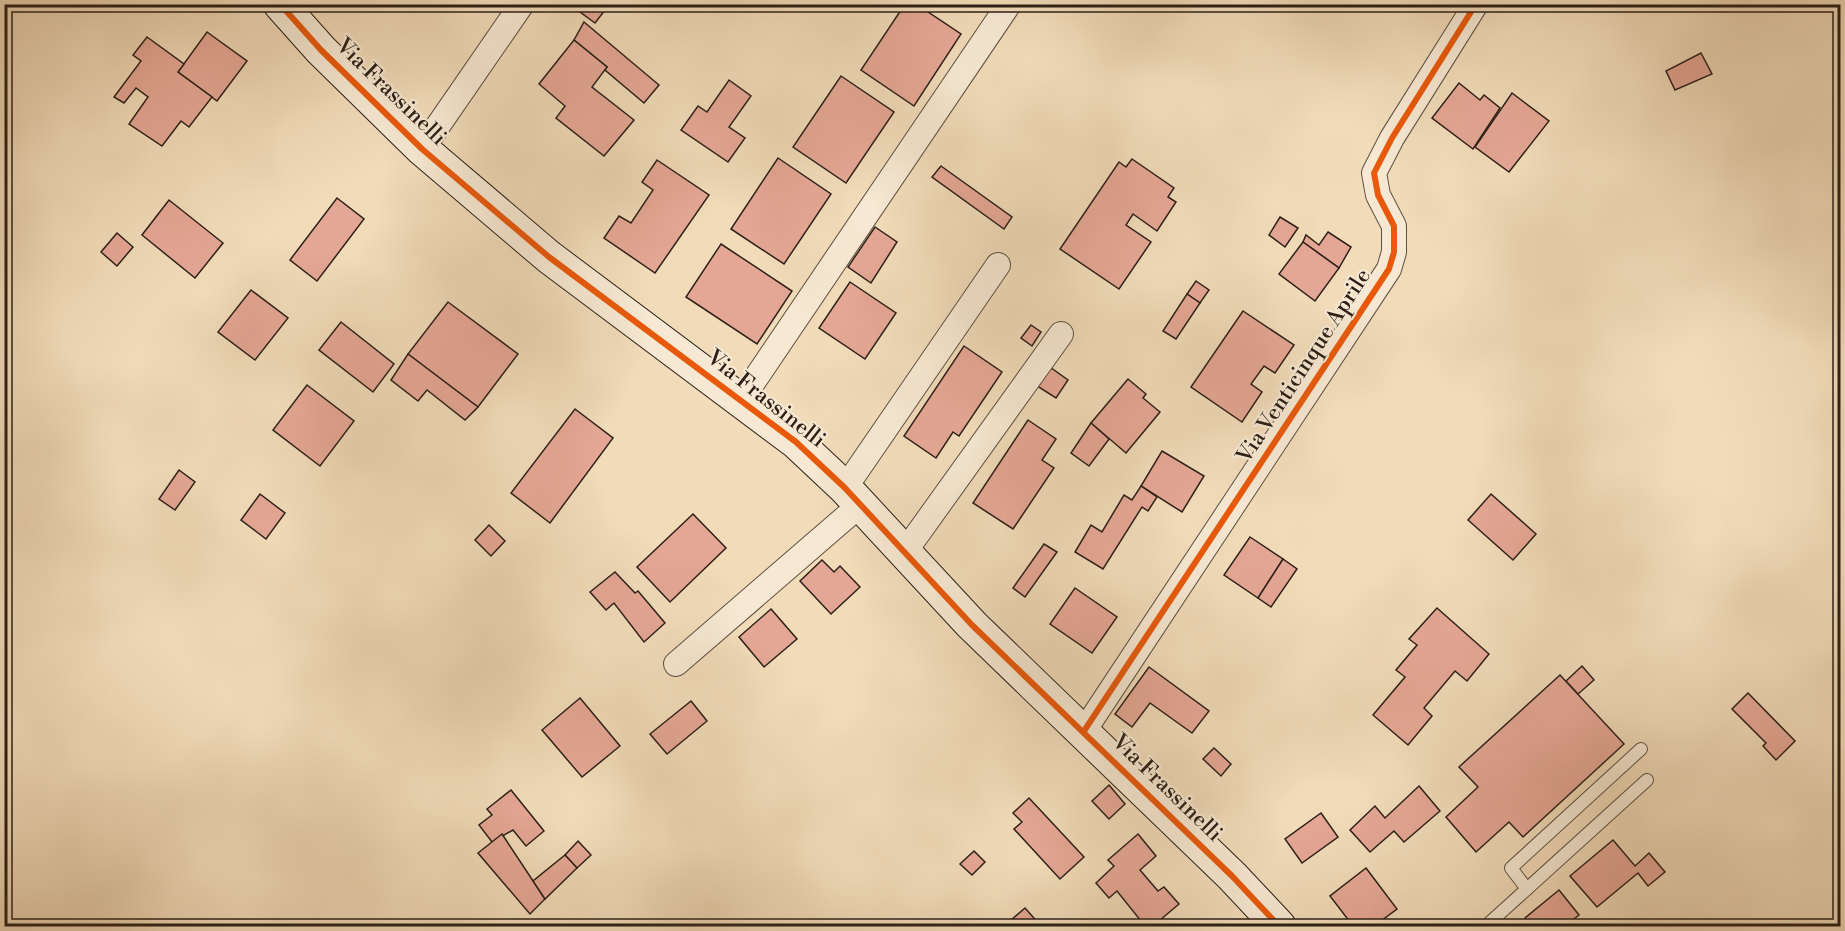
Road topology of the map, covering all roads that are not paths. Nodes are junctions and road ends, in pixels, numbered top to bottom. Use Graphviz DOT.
graph roads {
  1 [pos="280,4"];
  2 [pos="522,4"];
  3 [pos="1009,4"];
  4 [pos="1476,4"];
  5 [pos="422,148"];
  6 [pos="998,265"];
  7 [pos="1061,334"];
  8 [pos="741,400"];
  9 [pos="852,496"];
  10 [pos="904,553"];
  11 [pos="676,664"];
  12 [pos="1084,731"];
  13 [pos="1641,749"];
  14 [pos="1647,780"];
  15 [pos="1527,889"];
  16 [pos="1279,927"];
  17 [pos="1486,927"];
  1 -- 5 [label="street, Via Frassinelli"];
  2 -- 5 [label="street, Via Frassinelli"];
  3 -- 8 [label="street, Via Frassinelli"];
  4 -- 12 [label="street, Via Venticinque Aprile"];
  5 -- 8 [label="street, Via Frassinelli"];
  6 -- 9 [label="street"];
  7 -- 10 [label="street"];
  8 -- 9 [label="street, Via Frassinelli"];
  9 -- 10 [label="street, Via Frassinelli"];
  9 -- 11 [label="street"];
  10 -- 12 [label="street, Via Frassinelli"];
  12 -- 16 [label="street, Via Frassinelli"];
  13 -- 15 [label="lane"];
  14 -- 15 [label="lane"];
  15 -- 17 [label="lane"];
}
